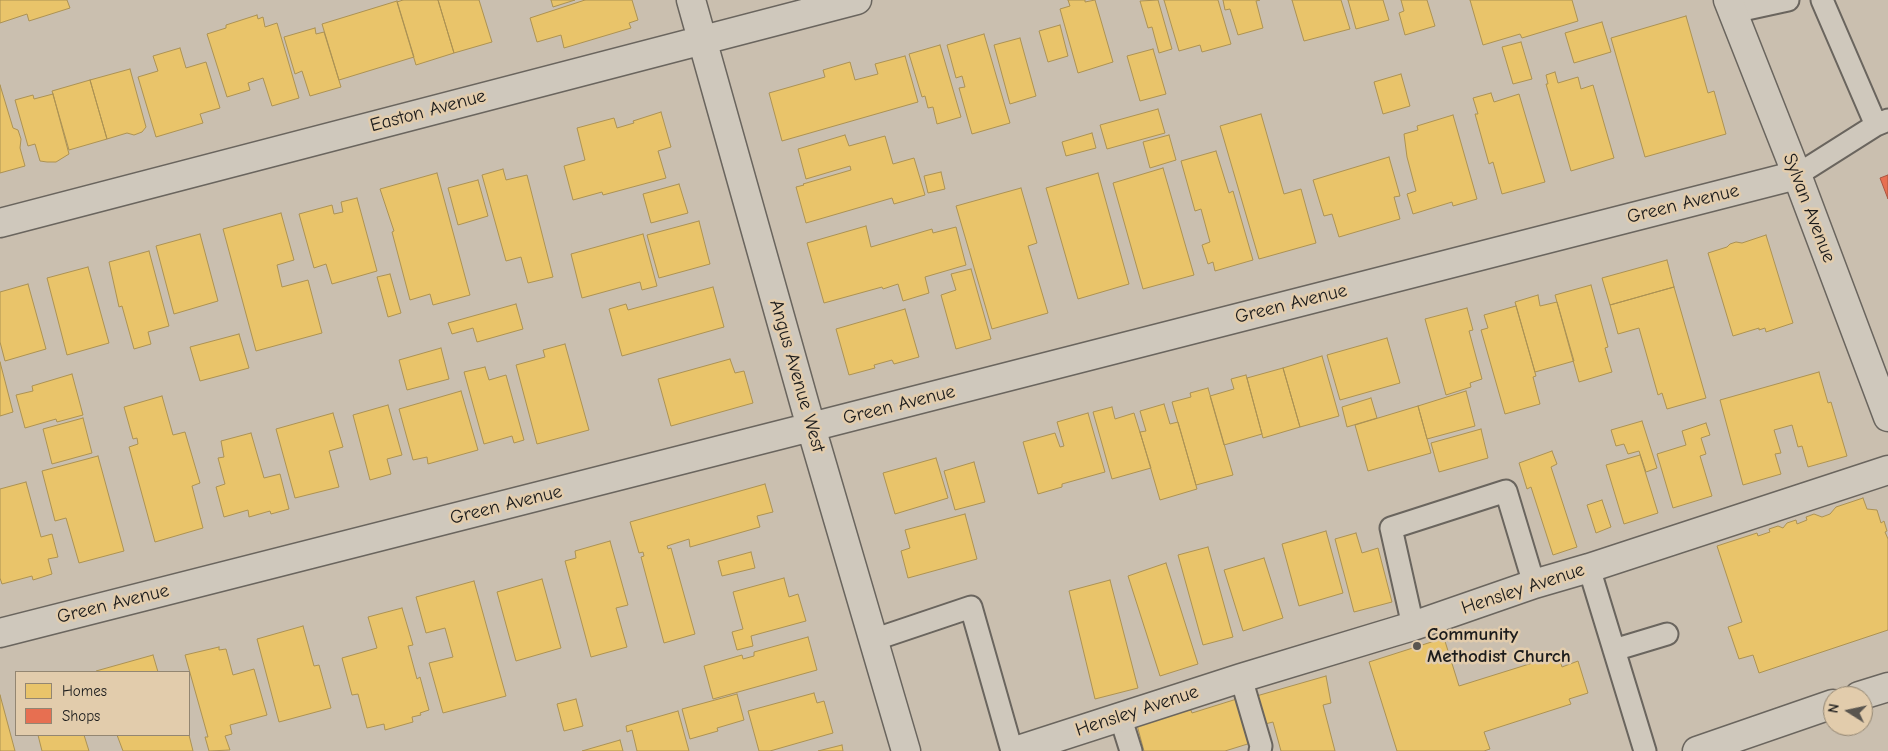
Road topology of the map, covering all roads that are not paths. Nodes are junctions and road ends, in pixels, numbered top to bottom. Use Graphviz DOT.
graph roads {
  1 [pos="691,0"];
  2 [pos="857,0"];
  3 [pos="1788,0"];
  4 [pos="1822,0"];
  5 [pos="1730,6"];
  6 [pos="702,40"];
  7 [pos="1882,123"];
  8 [pos="1796,174"];
  9 [pos="0,224"];
  10 [pos="1888,417"];
  11 [pos="811,428"];
  12 [pos="1888,470"];
  13 [pos="1589,568"];
  14 [pos="1534,584"];
  15 [pos="1413,626"];
  16 [pos="0,633"];
  17 [pos="1667,634"];
  18 [pos="874,640"];
  19 [pos="1614,650"];
  20 [pos="1241,678"];
  21 [pos="1888,687"];
  22 [pos="1873,692"];
  23 [pos="1823,707"];
  24 [pos="1120,716"];
  25 [pos="906,751"];
  26 [pos="1014,751"];
  27 [pos="1131,751"];
  28 [pos="1260,751"];
  29 [pos="1645,751"];
  30 [pos="1697,751"];
  1 -- 6 [label="street, Angus Avenue West"];
  2 -- 6 [label="street, Easton Avenue"];
  3 -- 5 [label="lane"];
  4 -- 7 [label="lane"];
  5 -- 8 [label="street, Sylvan Avenue"];
  6 -- 9 [label="street, Easton Avenue"];
  6 -- 11 [label="street, Angus Avenue West"];
  7 -- 8 [label="lane"];
  8 -- 10 [label="street, Sylvan Avenue"];
  8 -- 11 [label="street, Green Avenue"];
  11 -- 16 [label="street, Green Avenue"];
  11 -- 18 [label="street, Angus Avenue West"];
  12 -- 13 [label="street, Hensley Avenue"];
  13 -- 14 [label="street, Hensley Avenue"];
  13 -- 19 [label="lane"];
  14 -- 15 [label="street, Hensley Avenue"];
  14 -- 15 [label="lane"];
  15 -- 20 [label="street, Hensley Avenue"];
  17 -- 19 [label="lane"];
  18 -- 25 [label="street, Angus Avenue West"];
  18 -- 26 [label="lane"];
  19 -- 29 [label="lane"];
  20 -- 24 [label="street, Hensley Avenue"];
  20 -- 28 [label="lane"];
  21 -- 22 [label="street"];
  23 -- 30 [label="street"];
  24 -- 26 [label="street, Hensley Avenue"];
  24 -- 27 [label="lane"];
}
